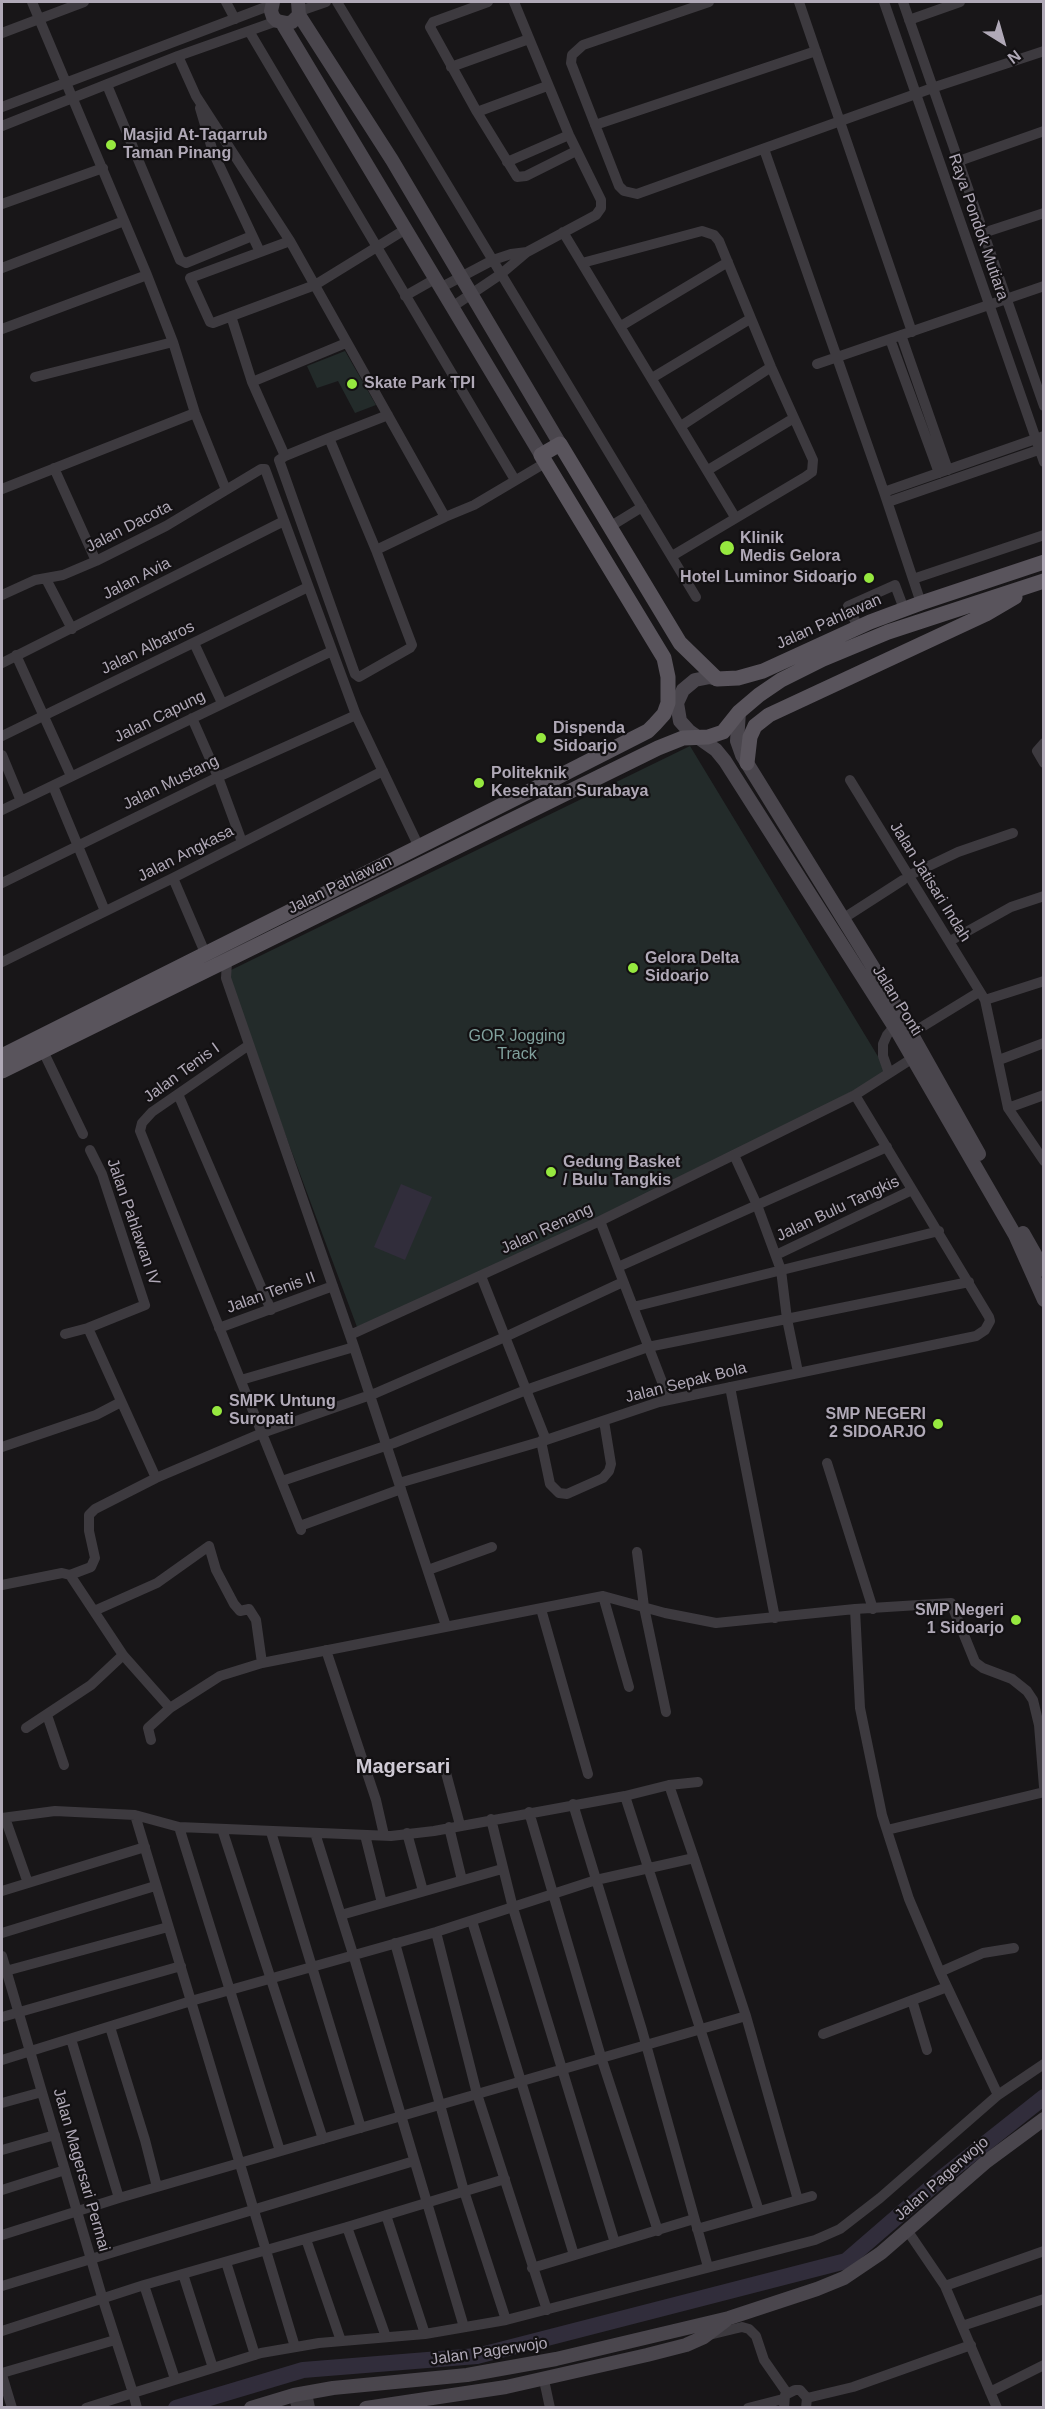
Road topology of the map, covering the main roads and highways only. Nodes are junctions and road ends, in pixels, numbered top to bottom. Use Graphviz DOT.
graph roads {
  1 [pos="272,3"];
  2 [pos="299,9"];
  3 [pos="279,22"];
  4 [pos="392,160"];
  5 [pos="371,171"];
  6 [pos="560,444"];
  7 [pos="543,459"];
  8 [pos="1044,562"];
  9 [pos="1042,582"];
  10 [pos="717,679"];
  11 [pos="676,692"];
  12 [pos="739,712"];
  13 [pos="697,736"];
  14 [pos="747,763"];
  15 [pos="206,956"];
  16 [pos="878,988"];
  17 [pos="2,1056"];
  18 [pos="2,1071"];
  19 [pos="1044,1270"];
  20 [pos="1044,1300"];
  21 [pos="1044,2119"];
  22 [pos="729,2318"];
  23 [pos="642,2339"];
  24 [pos="647,2355"];
  25 [pos="299,2398"];
  26 [pos="407,2405"];
  27 [pos="252,2408"];
  28 [pos="366,2408"];
  1 -- 3 [label="main road"];
  2 -- 3 [label="main road"];
  2 -- 4 [label="main road"];
  3 -- 5 [label="main road"];
  4 -- 5 [label="main road"];
  4 -- 6 [label="main road"];
  5 -- 7 [label="main road"];
  6 -- 7 [label="main road"];
  6 -- 10 [label="main road"];
  7 -- 11 [label="main road"];
  8 -- 10 [label="main road, Jalan Pahlawan"];
  9 -- 12 [label="main road, Jalan Pahlawan"];
  9 -- 14 [label="main road"];
  10 -- 11 [label="main road, Jalan Pahlawan"];
  11 -- 13 [label="main road"];
  11 -- 15 [label="main road, Jalan Pahlawan"];
  12 -- 13 [label="main road, Jalan Pahlawan"];
  12 -- 14 [label="main road, Jalan Ponti"];
  13 -- 15 [label="main road, Jalan Pahlawan"];
  13 -- 16 [label="main road, Jalan Ponti"];
  14 -- 16 [label="main road, Jalan Ponti"];
  15 -- 17 [label="main road, Jalan Pahlawan"];
  15 -- 18 [label="main road, Jalan Pahlawan"];
  16 -- 19 [label="main road, Jalan Ponti"];
  16 -- 20 [label="main road, Jalan Ponti"];
  21 -- 22 [label="main road, Jalan Pagerwojo"];
  22 -- 23 [label="main road, Jalan Pagerwojo"];
  22 -- 24 [label="main road, Jalan Pagerwojo"];
  23 -- 24 [label="main road"];
  23 -- 25 [label="main road, Jalan Pagerwojo"];
  24 -- 26 [label="main road, Jalan Pagerwojo"];
  25 -- 27 [label="main road, Jalan Pagerwojo"];
  26 -- 28 [label="main road, Jalan Pagerwojo"];
}
